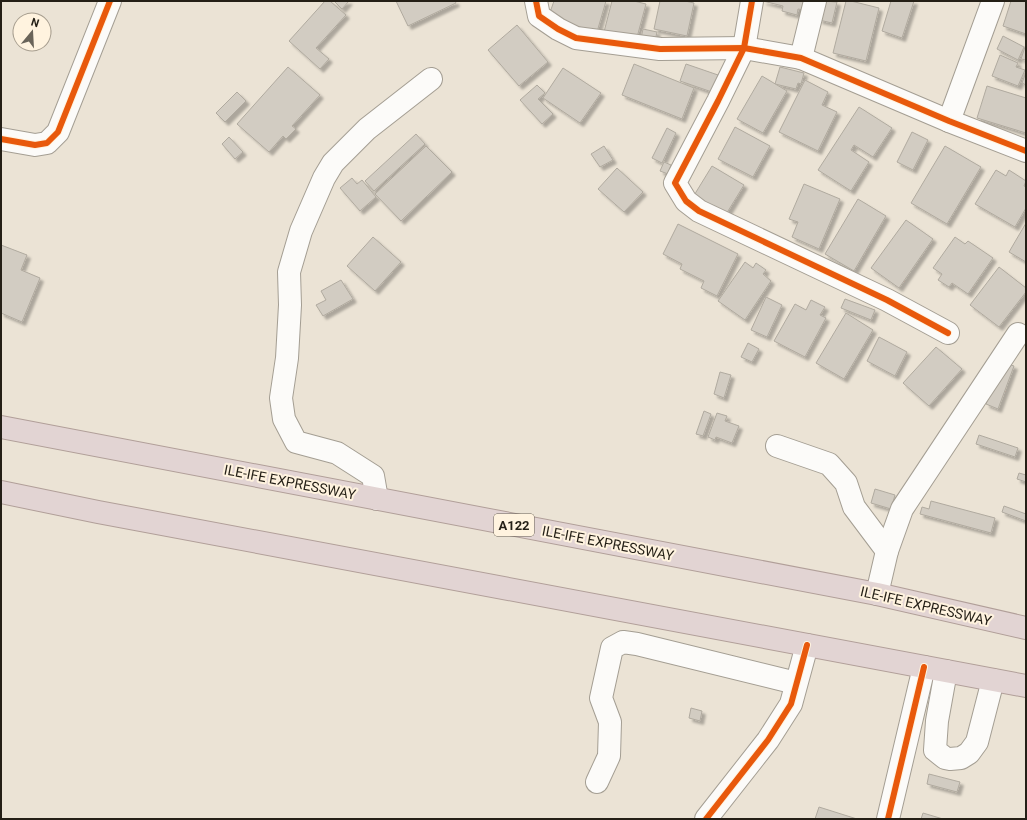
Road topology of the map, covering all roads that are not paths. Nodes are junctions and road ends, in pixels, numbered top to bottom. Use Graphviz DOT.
graph roads {
  1 [pos="110,1"];
  2 [pos="536,1"];
  3 [pos="752,1"];
  4 [pos="815,1"];
  5 [pos="993,1"];
  6 [pos="744,48"];
  7 [pos="801,58"];
  8 [pos="431,79"];
  9 [pos="949,121"];
  10 [pos="1,138"];
  11 [pos="1026,151"];
  12 [pos="948,333"];
  13 [pos="1018,334"];
  14 [pos="1,427"];
  15 [pos="776,446"];
  16 [pos="1,492"];
  17 [pos="377,499"];
  18 [pos="887,551"];
  19 [pos="877,594"];
  20 [pos="1025,626"];
  21 [pos="807,646"];
  22 [pos="924,667"];
  23 [pos="946,672"];
  24 [pos="993,680"];
  25 [pos="796,684"];
  26 [pos="1026,686"];
  27 [pos="597,782"];
  28 [pos="706,819"];
  29 [pos="888,819"];
  1 -- 10 [label="street"];
  2 -- 6 [label="street"];
  3 -- 6 [label="street"];
  4 -- 7 [label="street"];
  5 -- 9 [label="street"];
  6 -- 7 [label="street"];
  6 -- 12 [label="street"];
  7 -- 9 [label="street"];
  8 -- 17 [label="street"];
  9 -- 11 [label="street"];
  13 -- 18 [label="street"];
  14 -- 17 [label="highway, ILE-IFE EXPRESSWAY / A122"];
  15 -- 18 [label="street"];
  16 -- 21 [label="highway"];
  17 -- 19 [label="highway, ILE-IFE EXPRESSWAY / A122"];
  18 -- 19 [label="street"];
  19 -- 20 [label="highway, ILE-IFE EXPRESSWAY / A122"];
  21 -- 22 [label="highway"];
  21 -- 25 [label="street"];
  22 -- 23 [label="highway"];
  22 -- 29 [label="street"];
  23 -- 24 [label="highway"];
  23 -- 24 [label="street"];
  24 -- 26 [label="highway"];
  25 -- 27 [label="street"];
  25 -- 28 [label="street"];
}
